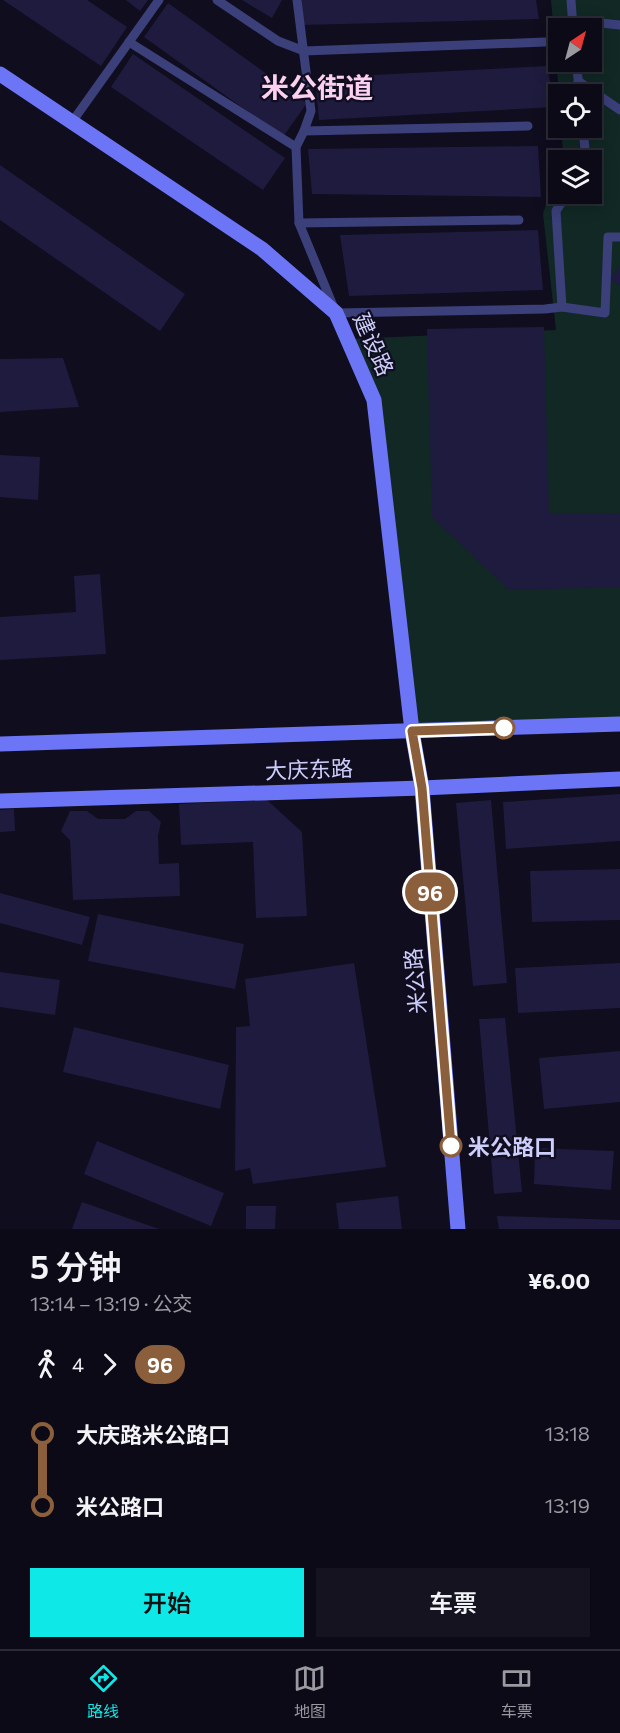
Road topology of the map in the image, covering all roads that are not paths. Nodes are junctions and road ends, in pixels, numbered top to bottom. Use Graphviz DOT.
graph roads {
  1 [pos="159,0"];
  2 [pos="217,0"];
  3 [pos="297,0"];
  4 [pos="571,0"];
  5 [pos="572,18"];
  6 [pos="602,25"];
  7 [pos="620,25"];
  8 [pos="129,42"];
  9 [pos="545,42"];
  10 [pos="304,51"];
  11 [pos="577,72"];
  12 [pos="0,74"];
  13 [pos="578,81"];
  14 [pos="578,84"];
  15 [pos="620,110"];
  16 [pos="72,122"];
  17 [pos="528,126"];
  18 [pos="304,131"];
  19 [pos="296,147"];
  20 [pos="561,204"];
  21 [pos="519,220"];
  22 [pos="299,223"];
  23 [pos="620,237"];
  24 [pos="562,306"];
  25 [pos="336,312"];
  26 [pos="620,724"];
  27 [pos="412,731"];
  28 [pos="0,744"];
  29 [pos="620,779"];
  30 [pos="422,788"];
  31 [pos="0,801"];
  32 [pos="458,1229"];
  1 -- 8 [label="lane"];
  2 -- 10 [label="lane"];
  3 -- 10 [label="lane"];
  4 -- 5 [label="lane"];
  6 -- 7 [label="lane"];
  8 -- 16 [label="lane"];
  8 -- 19 [label="lane"];
  9 -- 10 [label="lane"];
  10 -- 18 [label="lane"];
  11 -- 13 [label="lane"];
  12 -- 16 [label="street, 建设路"];
  13 -- 14 [label="lane"];
  13 -- 15 [label="lane"];
  16 -- 25 [label="street, 建设路"];
  17 -- 18 [label="lane"];
  18 -- 19 [label="lane"];
  19 -- 22 [label="lane"];
  20 -- 24 [label="lane"];
  21 -- 22 [label="lane"];
  22 -- 25 [label="lane"];
  23 -- 24 [label="lane"];
  24 -- 25 [label="lane"];
  25 -- 27 [label="street, 建设路"];
  26 -- 27 [label="street, 大庆东路"];
  27 -- 28 [label="street, 大庆东路"];
  27 -- 30 [label="street, 米公路"];
  29 -- 30 [label="street, 大庆东路"];
  30 -- 31 [label="street, 大庆东路"];
  30 -- 32 [label="street, 米公路"];
}
